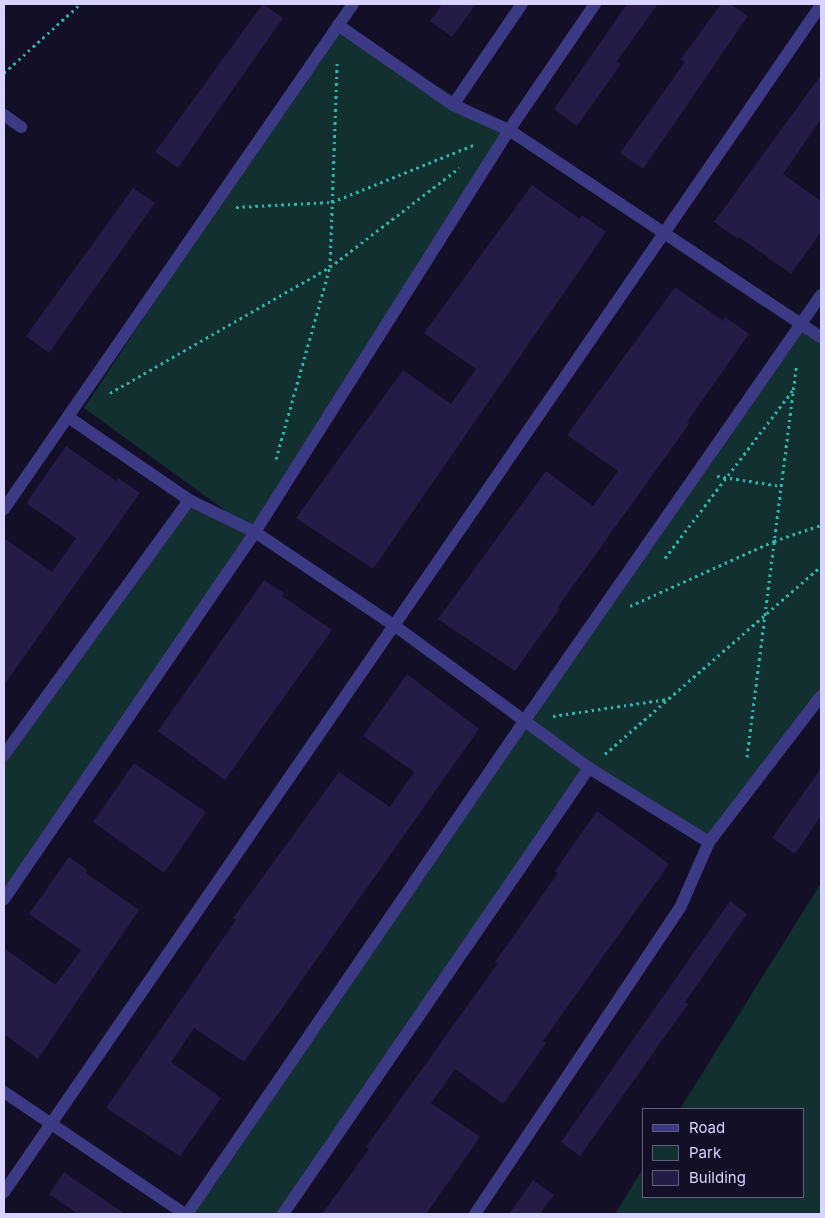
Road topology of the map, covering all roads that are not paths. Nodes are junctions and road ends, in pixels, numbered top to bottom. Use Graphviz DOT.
graph roads {
  1 [pos="353,4"];
  2 [pos="522,4"];
  3 [pos="595,4"];
  4 [pos="821,5"];
  5 [pos="338,25"];
  6 [pos="453,105"];
  7 [pos="4,115"];
  8 [pos="21,127"];
  9 [pos="509,130"];
  10 [pos="665,232"];
  11 [pos="821,295"];
  12 [pos="802,324"];
  13 [pos="821,337"];
  14 [pos="68,417"];
  15 [pos="189,500"];
  16 [pos="4,509"];
  17 [pos="255,532"];
  18 [pos="394,626"];
  19 [pos="821,696"];
  20 [pos="525,720"];
  21 [pos="4,755"];
  22 [pos="589,768"];
  23 [pos="709,842"];
  24 [pos="4,899"];
  25 [pos="4,1092"];
  26 [pos="50,1125"];
  27 [pos="4,1192"];
  28 [pos="186,1214"];
  29 [pos="283,1214"];
  30 [pos="475,1214"];
  1 -- 5 [label="street"];
  2 -- 6 [label="street"];
  3 -- 9 [label="street"];
  4 -- 10 [label="street"];
  5 -- 6 [label="street"];
  5 -- 14 [label="street"];
  6 -- 9 [label="street"];
  7 -- 8 [label="street"];
  9 -- 10 [label="street"];
  9 -- 17 [label="street"];
  10 -- 12 [label="street"];
  10 -- 18 [label="street"];
  11 -- 12 [label="street"];
  12 -- 13 [label="street"];
  12 -- 20 [label="street"];
  14 -- 15 [label="street"];
  14 -- 16 [label="street"];
  15 -- 17 [label="street"];
  15 -- 21 [label="street"];
  17 -- 18 [label="street"];
  17 -- 24 [label="street"];
  18 -- 20 [label="street"];
  18 -- 26 [label="street"];
  19 -- 23 [label="street"];
  20 -- 22 [label="street"];
  20 -- 28 [label="street"];
  22 -- 23 [label="street"];
  22 -- 29 [label="street"];
  23 -- 30 [label="street"];
  25 -- 26 [label="street"];
  26 -- 27 [label="street"];
  26 -- 28 [label="street"];
}
